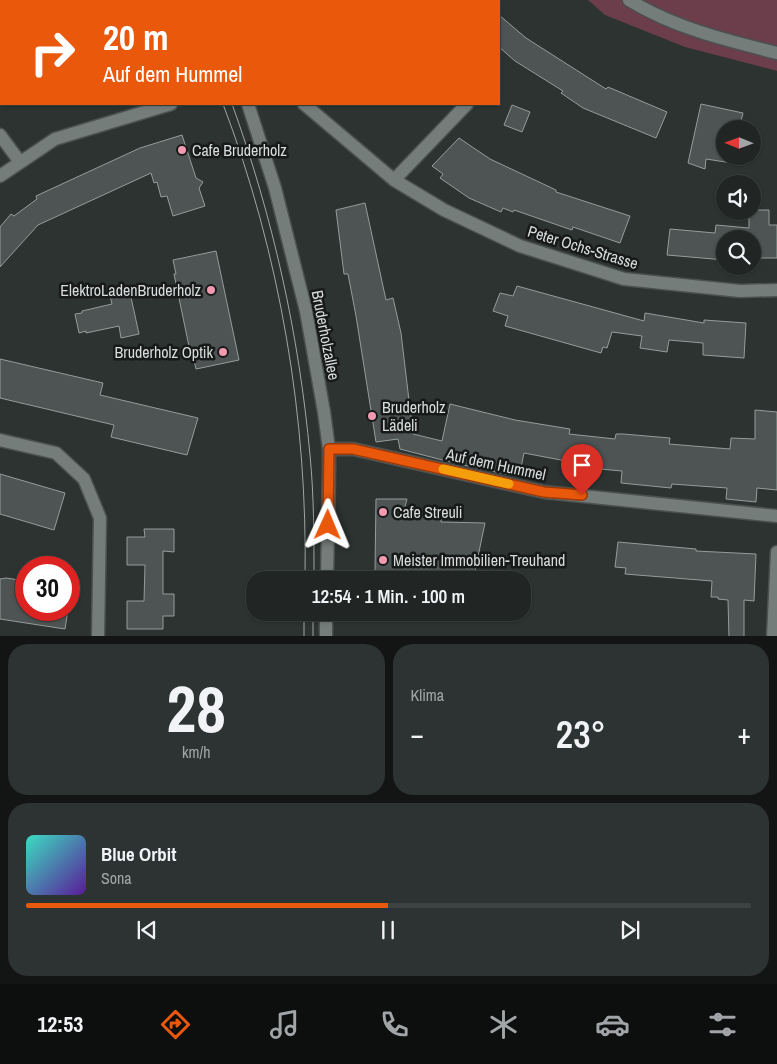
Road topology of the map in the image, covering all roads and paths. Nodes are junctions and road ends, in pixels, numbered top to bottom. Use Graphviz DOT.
graph roads {
  1 [pos="629,0"];
  2 [pos="777,53"];
  3 [pos="168,105"];
  4 [pos="248,105"];
  5 [pos="305,105"];
  6 [pos="467,105"];
  7 [pos="0,135"];
  8 [pos="20,162"];
  9 [pos="0,176"];
  10 [pos="394,180"];
  11 [pos="777,290"];
  12 [pos="0,440"];
  13 [pos="329,449"];
  14 [pos="777,516"];
  15 [pos="777,552"];
  16 [pos="327,571"];
  17 [pos="326,621"];
  18 [pos="98,636"];
  19 [pos="326,636"];
  20 [pos="773,636"];
  1 -- 2 [label="street"];
  3 -- 8 [label="street"];
  4 -- 13 [label="street, Bruderholzallee"];
  5 -- 10 [label="street, Peter Ochs-Strasse"];
  6 -- 10 [label="street"];
  7 -- 8 [label="street"];
  8 -- 9 [label="street"];
  10 -- 11 [label="street, Peter Ochs-Strasse"];
  12 -- 18 [label="street"];
  13 -- 14 [label="street, Auf dem Hummel"];
  13 -- 16 [label="street, Bruderholzallee"];
  15 -- 20 [label="street"];
  17 -- 19 [label="street"];
}
